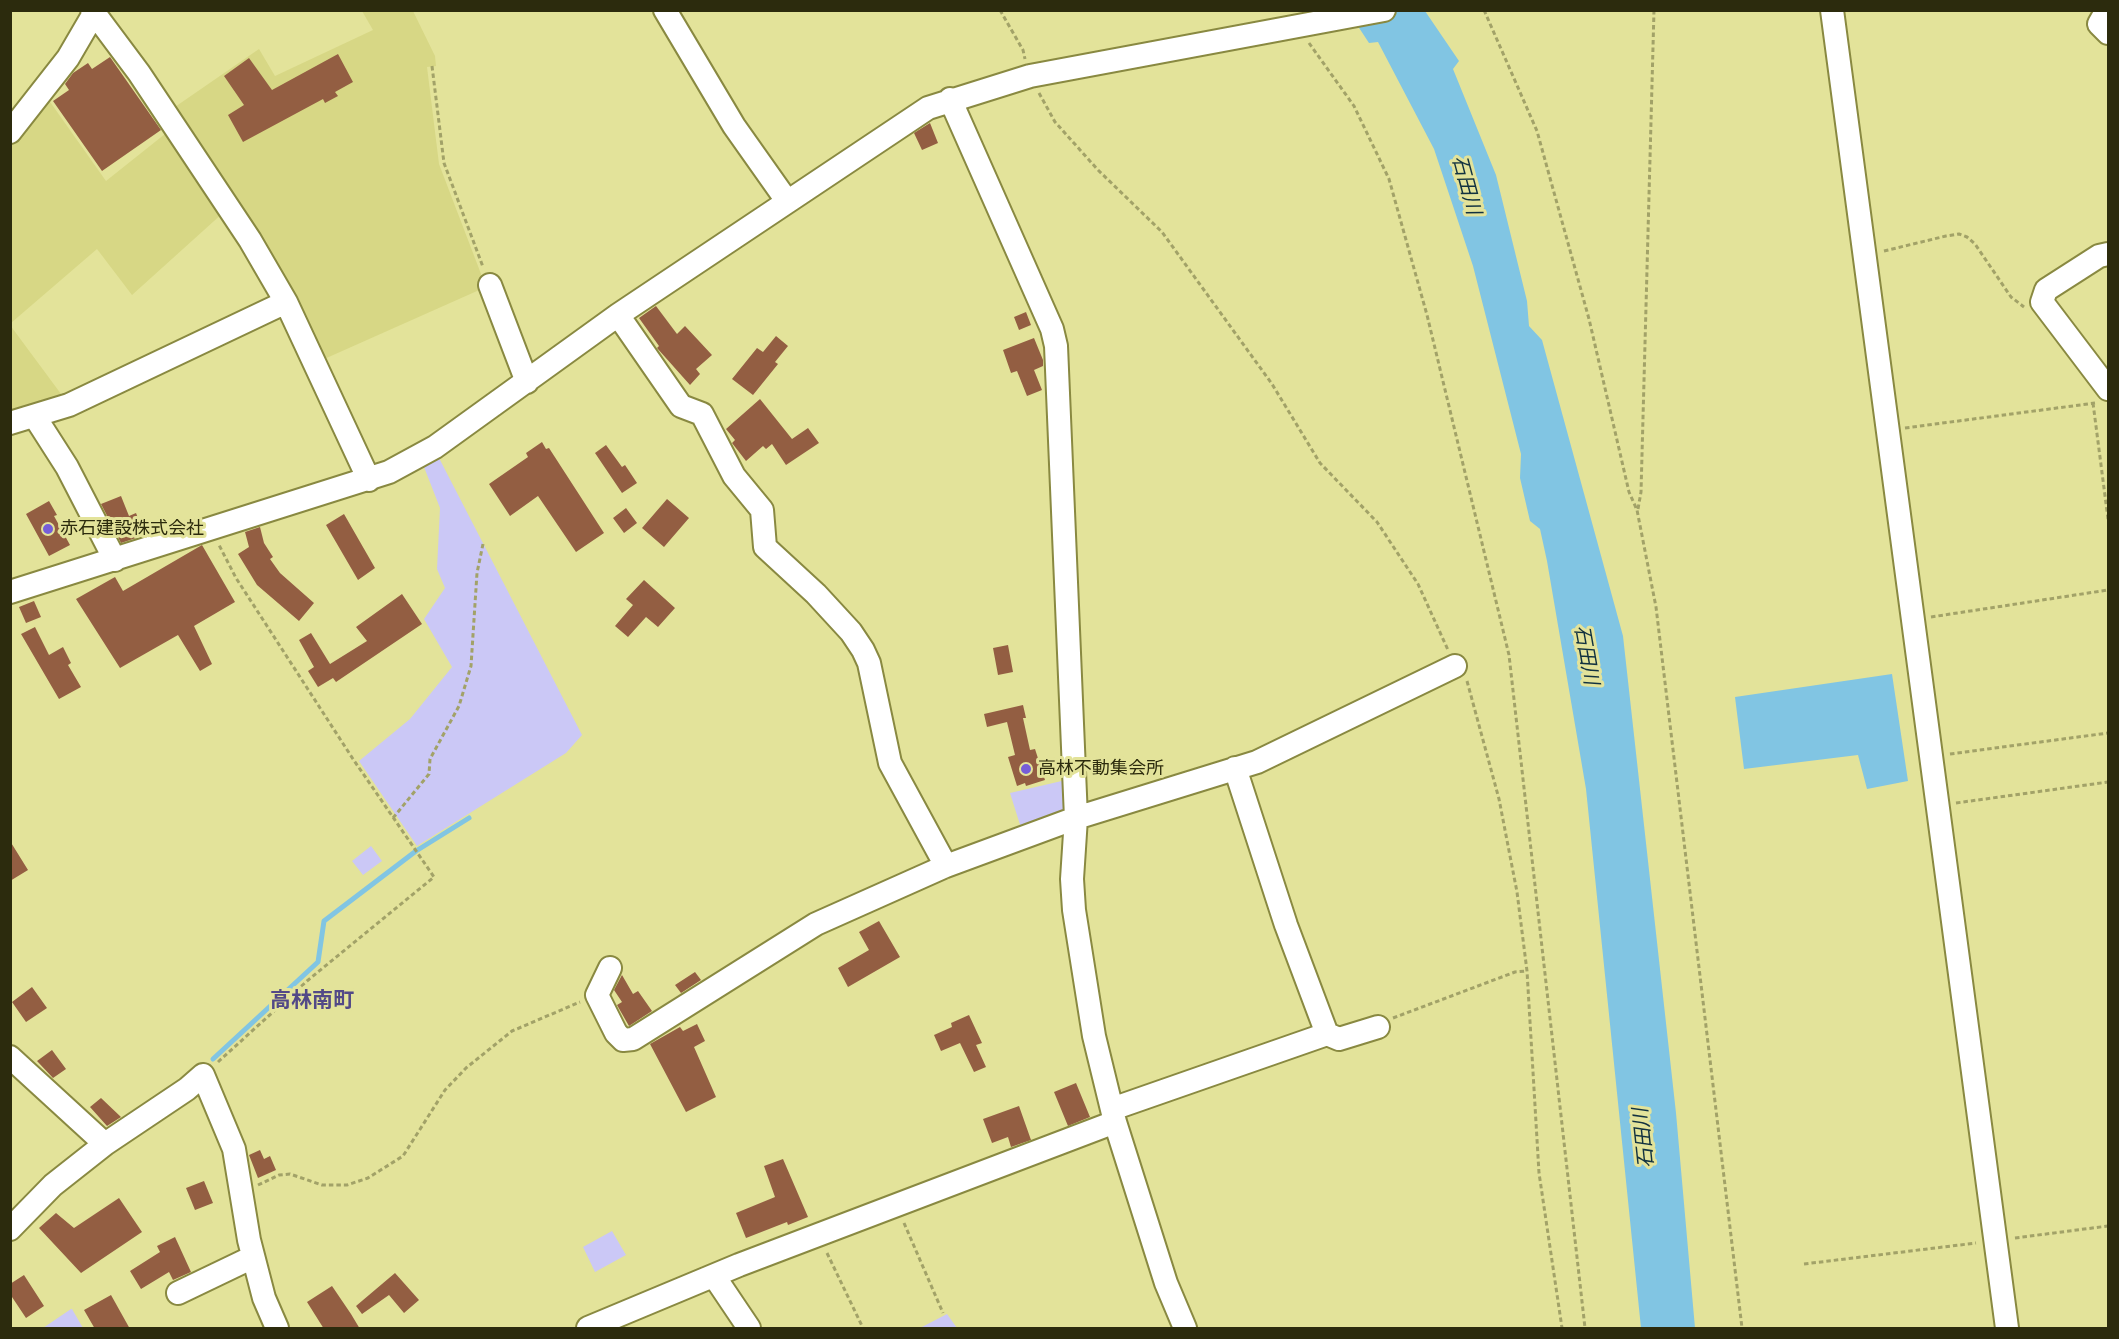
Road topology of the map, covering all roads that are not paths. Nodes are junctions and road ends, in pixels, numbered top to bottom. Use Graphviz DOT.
graph roads {
  1 [pos="664,10"];
  2 [pos="1384,10"];
  3 [pos="1832,10"];
  4 [pos="2108,10"];
  5 [pos="94,11"];
  6 [pos="2109,33"];
  7 [pos="950,99"];
  8 [pos="10,132"];
  9 [pos="787,201"];
  10 [pos="2109,254"];
  11 [pos="490,285"];
  12 [pos="286,302"];
  13 [pos="618,315"];
  14 [pos="527,382"];
  15 [pos="2100,398"];
  16 [pos="35,417"];
  17 [pos="10,423"];
  18 [pos="369,480"];
  19 [pos="115,560"];
  20 [pos="10,592"];
  21 [pos="1455,666"];
  22 [pos="1236,768"];
  23 [pos="1076,818"];
  24 [pos="946,866"];
  25 [pos="610,968"];
  26 [pos="1378,1026"];
  27 [pos="1328,1034"];
  28 [pos="10,1057"];
  29 [pos="1114,1116"];
  30 [pos="105,1144"];
  31 [pos="10,1229"];
  32 [pos="253,1257"];
  33 [pos="714,1276"];
  34 [pos="178,1293"];
  35 [pos="277,1329"];
  36 [pos="588,1329"];
  37 [pos="749,1329"];
  38 [pos="1185,1329"];
  39 [pos="2007,1329"];
  1 -- 9 [label="street"];
  2 -- 7 [label="street"];
  3 -- 39 [label="street"];
  4 -- 6 [label="street"];
  5 -- 8 [label="street"];
  5 -- 12 [label="street"];
  7 -- 9 [label="street"];
  7 -- 23 [label="street"];
  9 -- 13 [label="street"];
  10 -- 15 [label="street"];
  11 -- 14 [label="street"];
  12 -- 16 [label="street"];
  12 -- 18 [label="street"];
  13 -- 14 [label="street"];
  13 -- 24 [label="street"];
  14 -- 18 [label="street"];
  16 -- 17 [label="street"];
  16 -- 19 [label="street"];
  18 -- 19 [label="street"];
  19 -- 20 [label="street"];
  21 -- 22 [label="street"];
  22 -- 23 [label="street"];
  22 -- 27 [label="street"];
  23 -- 24 [label="street"];
  23 -- 29 [label="street"];
  24 -- 25 [label="street"];
  26 -- 27 [label="street"];
  27 -- 29 [label="street"];
  28 -- 30 [label="street"];
  29 -- 33 [label="street"];
  29 -- 38 [label="street"];
  30 -- 31 [label="street"];
  30 -- 32 [label="street"];
  32 -- 34 [label="street"];
  32 -- 35 [label="street"];
  33 -- 36 [label="street"];
  33 -- 37 [label="street"];
}
